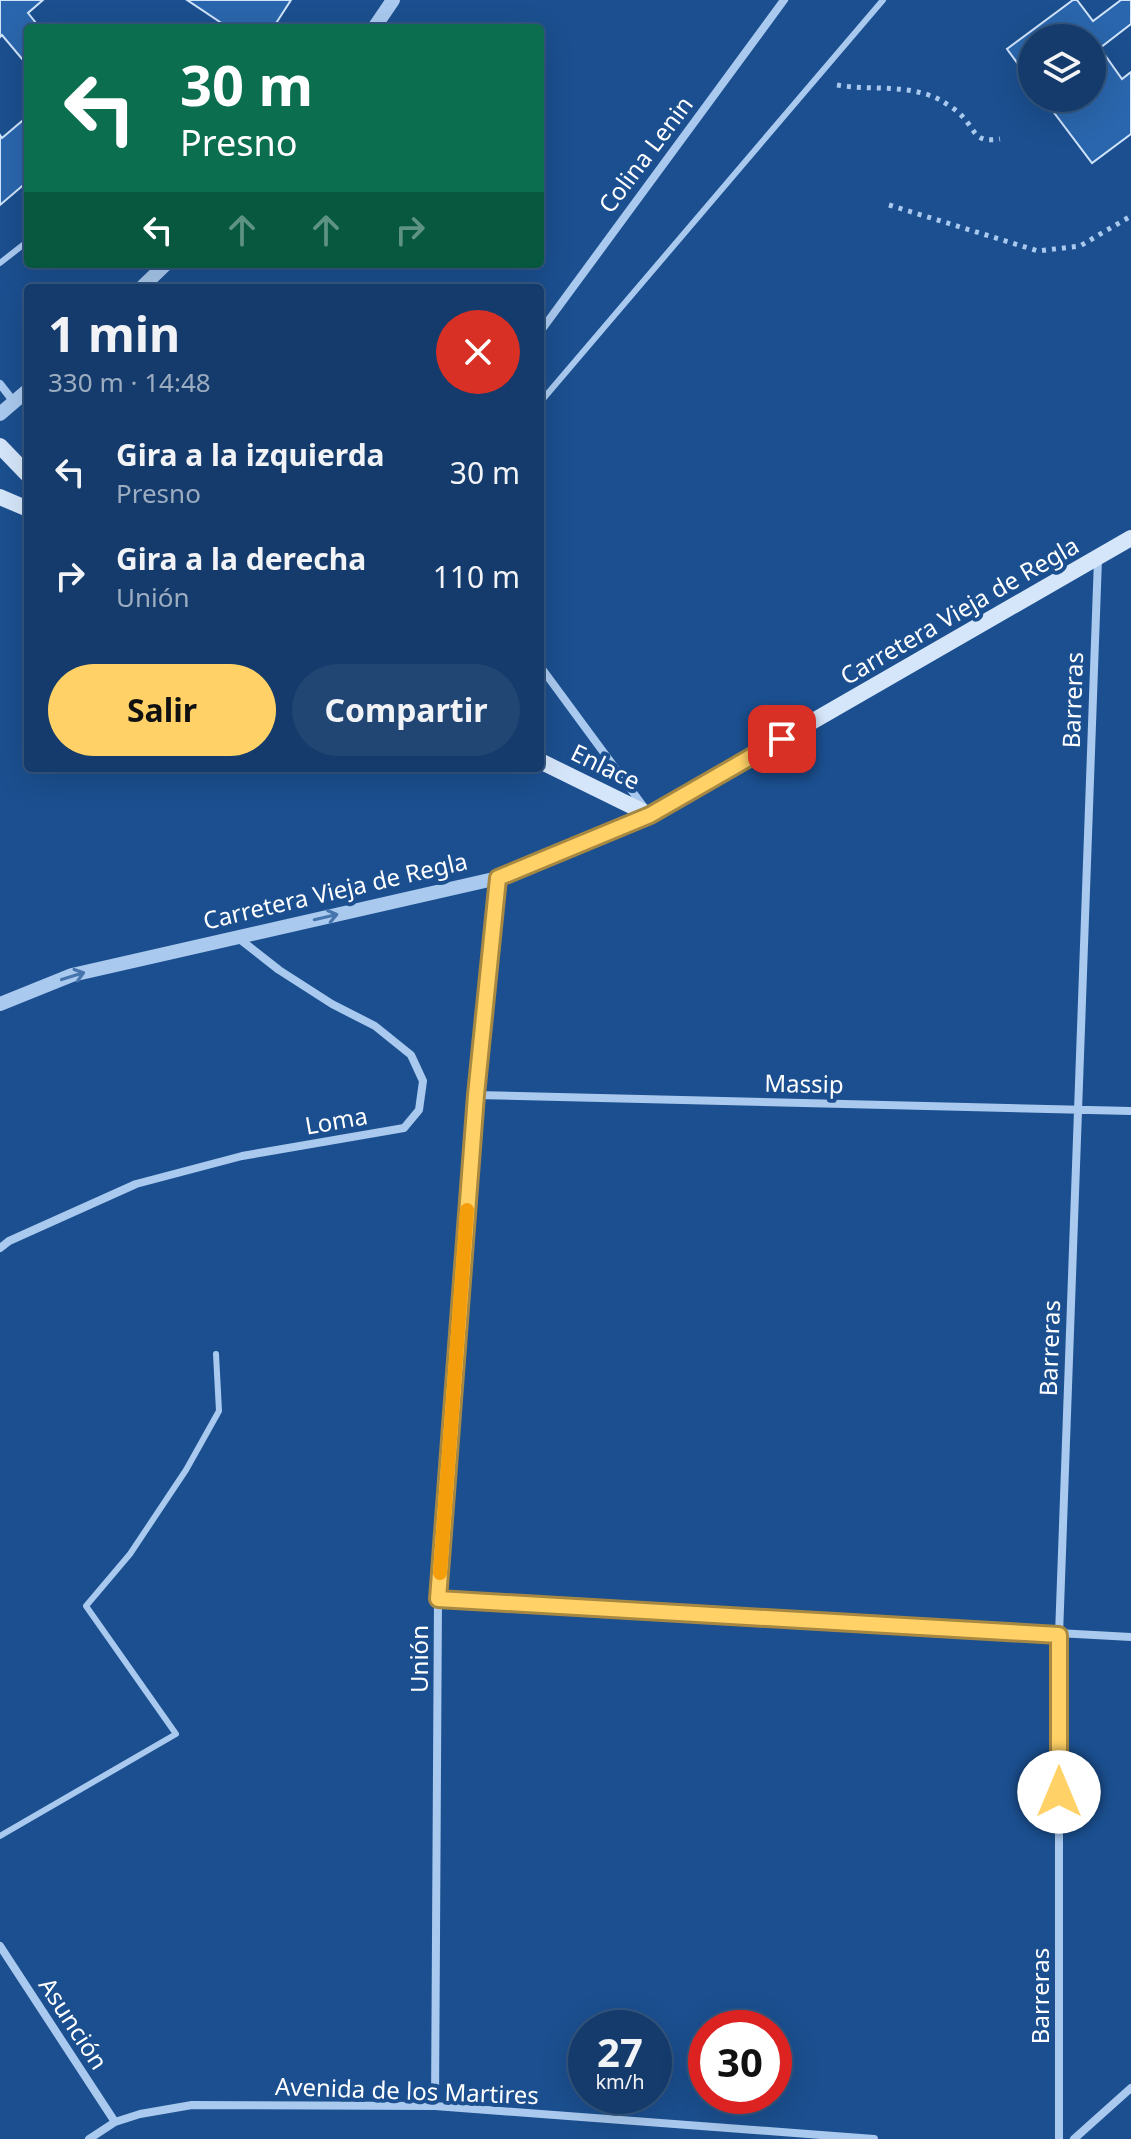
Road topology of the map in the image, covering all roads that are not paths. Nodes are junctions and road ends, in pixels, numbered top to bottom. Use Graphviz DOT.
graph roads {
  1 [pos="393,0"];
  2 [pos="784,0"];
  3 [pos="883,0"];
  4 [pos="377,24"];
  5 [pos="24,244"];
  6 [pos="0,263"];
  7 [pos="162,268"];
  8 [pos="145,284"];
  9 [pos="544,327"];
  10 [pos="0,384"];
  11 [pos="24,393"];
  12 [pos="544,398"];
  13 [pos="14,402"];
  14 [pos="0,414"];
  15 [pos="0,446"];
  16 [pos="24,471"];
  17 [pos="0,497"];
  18 [pos="24,507"];
  19 [pos="1131,538"];
  20 [pos="1098,558"];
  21 [pos="544,671"];
  22 [pos="544,763"];
  23 [pos="650,815"];
  24 [pos="498,878"];
  25 [pos="237,937"];
  26 [pos="0,1004"];
  27 [pos="476,1095"];
  28 [pos="1077,1110"];
  29 [pos="1131,1111"];
  30 [pos="0,1248"];
  31 [pos="216,1354"];
  32 [pos="438,1599"];
  33 [pos="1059,1635"];
  34 [pos="1131,1637"];
  35 [pos="0,1836"];
  36 [pos="0,1946"];
  37 [pos="1131,2088"];
  38 [pos="435,2106"];
  39 [pos="115,2122"];
  40 [pos="89,2139"];
  41 [pos="874,2139"];
  42 [pos="1059,2139"];
  43 [pos="1074,2139"];
  1 -- 4 [label="street"];
  2 -- 9 [label="street, Colina Lenin"];
  3 -- 12 [label="lane"];
  5 -- 6 [label="lane"];
  7 -- 8 [label="street"];
  10 -- 13 [label="street"];
  11 -- 13 [label="street"];
  13 -- 14 [label="street"];
  15 -- 16 [label="main road"];
  17 -- 18 [label="main road"];
  19 -- 20 [label="main road, Carretera Vieja de Regla"];
  20 -- 23 [label="main road, Carretera Vieja de Regla"];
  20 -- 28 [label="street, Barreras"];
  21 -- 23 [label="street"];
  22 -- 23 [label="main road, Enlace"];
  23 -- 24 [label="street, Carretera Vieja de Regla"];
  25 -- 24 [label="street, Carretera Vieja de Regla, one-way"];
  24 -- 27 [label="street, Unión"];
  26 -- 25 [label="street, Carretera Vieja de Regla, one-way"];
  25 -- 30 [label="street, Loma"];
  27 -- 28 [label="street, Massip"];
  27 -- 32 [label="street, Unión"];
  28 -- 29 [label="street, Massip"];
  28 -- 33 [label="street, Barreras"];
  31 -- 35 [label="lane"];
  32 -- 33 [label="street"];
  32 -- 38 [label="street, Unión"];
  33 -- 34 [label="street"];
  33 -- 42 [label="street, Barreras"];
  36 -- 39 [label="street, Asunción"];
  37 -- 43 [label="street"];
  38 -- 39 [label="street, Avenida de los Martires"];
  38 -- 41 [label="street, Avenida de los Martires"];
  39 -- 40 [label="street, Avenida de los Martires"];
}
